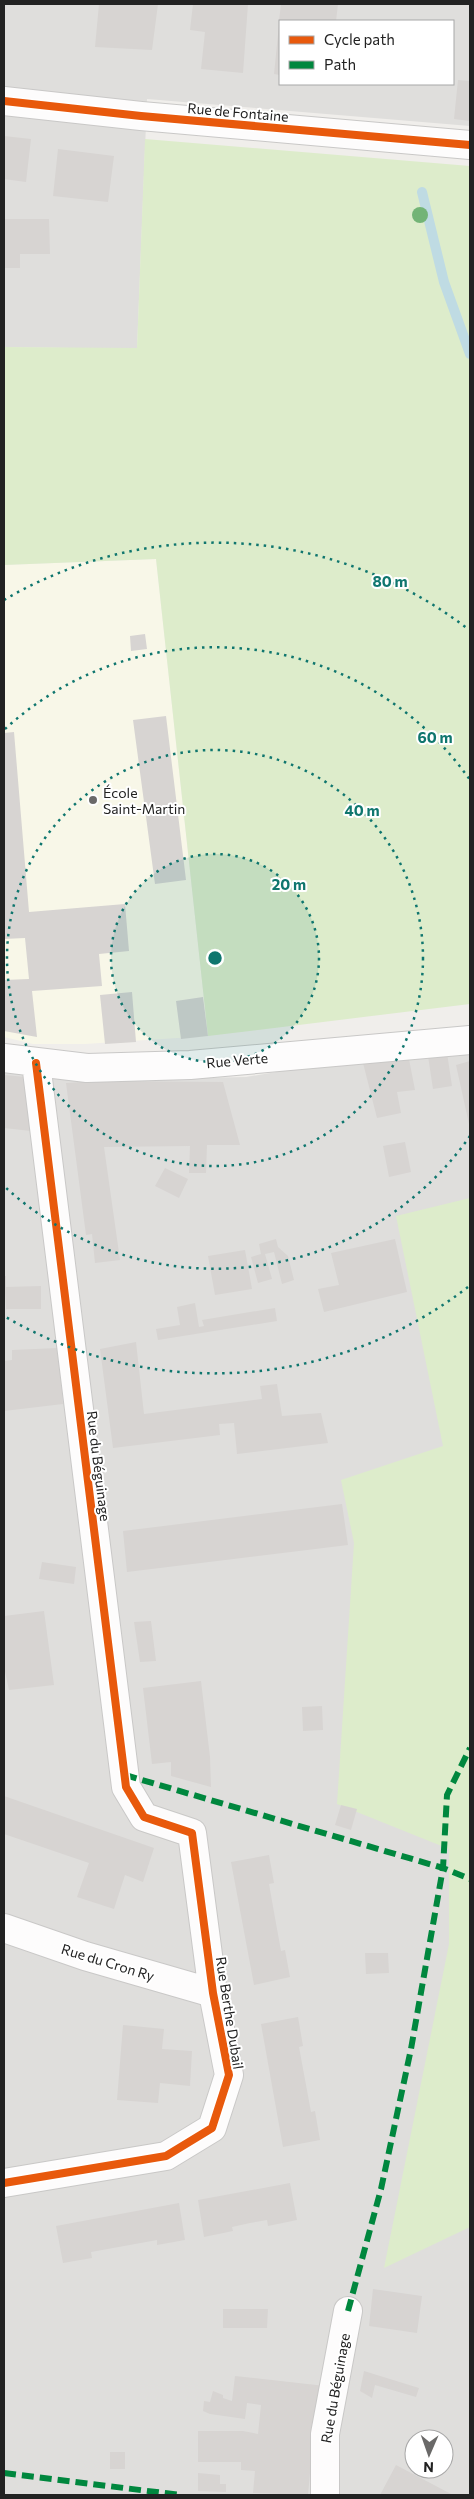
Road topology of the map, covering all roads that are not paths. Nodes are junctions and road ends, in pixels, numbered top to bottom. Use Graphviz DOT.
graph roads {
  1 [pos="4,101"];
  2 [pos="470,145"];
  3 [pos="470,1040"];
  4 [pos="4,1058"];
  5 [pos="36,1063"];
  6 [pos="192,1833"];
  7 [pos="4,1928"];
  8 [pos="212,1993"];
  9 [pos="4,2183"];
  10 [pos="348,2310"];
  11 [pos="325,2495"];
  1 -- 2 [label="street, Rue de Fontaine"];
  3 -- 5 [label="street, Rue Verte"];
  4 -- 5 [label="street, Rue Verte"];
  5 -- 6 [label="street, Rue du Béguinage"];
  6 -- 8 [label="street, Rue Berthe Dubail"];
  7 -- 8 [label="street, Rue du Cron Ry"];
  8 -- 9 [label="street, Rue Berthe Dubail"];
  10 -- 11 [label="street, Rue du Béguinage"];
}
